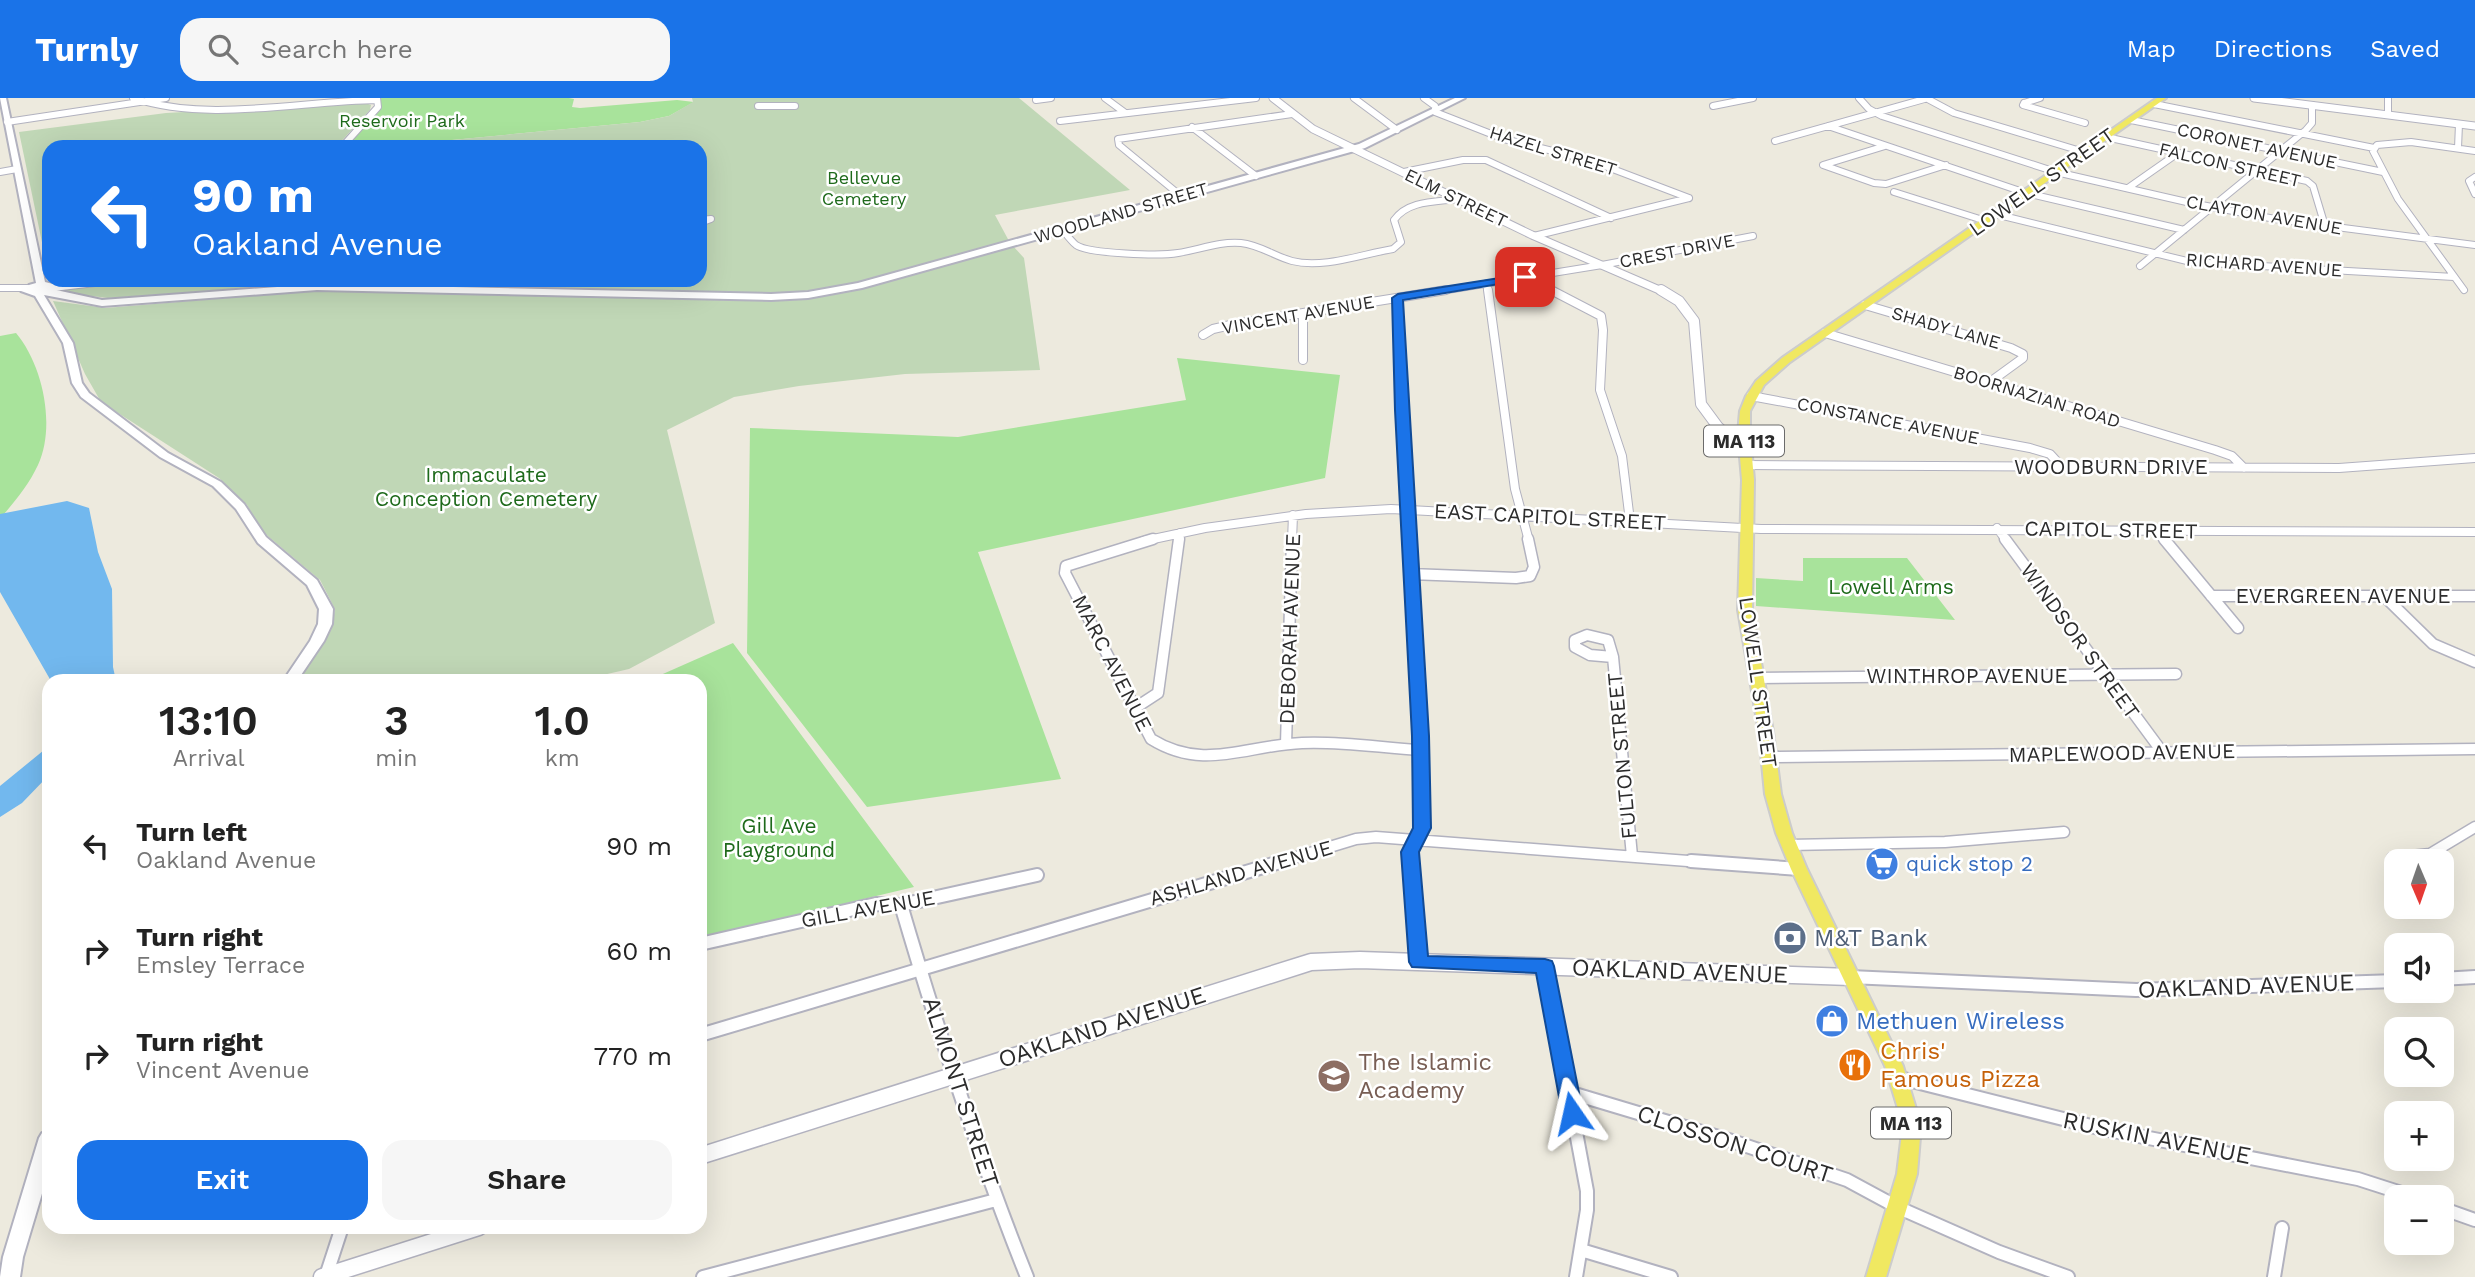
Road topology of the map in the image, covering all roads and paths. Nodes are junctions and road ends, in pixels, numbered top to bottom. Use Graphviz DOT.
graph roads {
  1 [pos="2,98"];
  2 [pos="133,98"];
  3 [pos="166,98"];
  4 [pos="182,98"];
  5 [pos="323,98"];
  6 [pos="1051,98"];
  7 [pos="1105,98"];
  8 [pos="1178,98"];
  9 [pos="1256,98"];
  10 [pos="1273,98"];
  11 [pos="1354,98"];
  12 [pos="1424,98"];
  13 [pos="1461,98"];
  14 [pos="1753,98"];
  15 [pos="1859,98"];
  16 [pos="1927,98"];
  17 [pos="2040,98"];
  18 [pos="2254,98"];
  19 [pos="2388,98"];
  20 [pos="377,99"];
  21 [pos="1036,100"];
  22 [pos="314,101"];
  23 [pos="2158,101"];
  24 [pos="142,102"];
  25 [pos="252,105"];
  26 [pos="1189,105"];
  27 [pos="2312,105"];
  28 [pos="174,106"];
  29 [pos="795,106"];
  30 [pos="1713,106"];
  31 [pos="758,107"];
  32 [pos="1124,112"];
  33 [pos="1435,112"];
  34 [pos="245,113"];
  35 [pos="1875,113"];
  36 [pos="1292,114"];
  37 [pos="2388,115"];
  38 [pos="2131,120"];
  39 [pos="1060,121"];
  40 [pos="7,122"];
  41 [pos="2085,123"];
  42 [pos="2459,124"];
  43 [pos="1828,126"];
  44 [pos="1192,127"];
  45 [pos="2475,127"];
  46 [pos="1397,130"];
  47 [pos="2301,134"];
  48 [pos="2106,137"];
  49 [pos="348,140"];
  50 [pos="1775,141"];
  51 [pos="1886,145"];
  52 [pos="1354,148"];
  53 [pos="2374,148"];
  54 [pos="2458,148"];
  55 [pos="2280,151"];
  56 [pos="2475,151"];
  57 [pos="2084,152"];
  58 [pos="2178,153"];
  59 [pos="1946,165"];
  60 [pos="17,169"];
  61 [pos="2257,170"];
  62 [pos="0,172"];
  63 [pos="1404,172"];
  64 [pos="2056,172"];
  65 [pos="2383,172"];
  66 [pos="1256,176"];
  67 [pos="2475,177"];
  68 [pos="2128,188"];
  69 [pos="1894,192"];
  70 [pos="2026,193"];
  71 [pos="2475,194"];
  72 [pos="1181,196"];
  73 [pos="1458,199"];
  74 [pos="2212,207"];
  75 [pos="1990,217"];
  76 [pos="1611,218"];
  77 [pos="2325,226"];
  78 [pos="1062,229"];
  79 [pos="2184,230"];
  80 [pos="1534,236"];
  81 [pos="1753,236"];
  82 [pos="2426,239"];
  83 [pos="2475,244"];
  84 [pos="2154,254"];
  85 [pos="1602,265"];
  86 [pos="2140,266"];
  87 [pos="1525,277"];
  88 [pos="2454,277"];
  89 [pos="1487,283"];
  90 [pos="59,287"];
  91 [pos="0,288"];
  92 [pos="41,289"];
  93 [pos="2464,290"];
  94 [pos="1398,298"];
  95 [pos="1865,305"];
  96 [pos="1303,313"];
  97 [pos="1825,333"];
  98 [pos="1203,335"];
  99 [pos="1303,360"];
  100 [pos="1990,383"];
  101 [pos="1751,396"];
  102 [pos="1746,458"];
  103 [pos="2475,458"];
  104 [pos="2062,467"];
  105 [pos="2244,468"];
  106 [pos="1407,509"];
  107 [pos="1293,515"];
  108 [pos="1521,515"];
  109 [pos="1630,521"];
  110 [pos="1746,528"];
  111 [pos="1997,528"];
  112 [pos="2156,530"];
  113 [pos="2461,532"];
  114 [pos="2475,532"];
  115 [pos="1180,533"];
  116 [pos="2475,542"];
  117 [pos="1066,566"];
  118 [pos="1410,574"];
  119 [pos="2211,596"];
  120 [pos="2384,596"];
  121 [pos="2475,596"];
  122 [pos="2238,628"];
  123 [pos="1613,657"];
  124 [pos="2475,662"];
  125 [pos="294,674"];
  126 [pos="2176,674"];
  127 [pos="2105,675"];
  128 [pos="1758,678"];
  129 [pos="1135,708"];
  130 [pos="1286,744"];
  131 [pos="2475,749"];
  132 [pos="1421,750"];
  133 [pos="2162,753"];
  134 [pos="1769,757"];
  135 [pos="2475,827"];
  136 [pos="2064,832"];
  137 [pos="1415,840"];
  138 [pos="1789,845"];
  139 [pos="2438,849"];
  140 [pos="1632,856"];
  141 [pos="1799,869"];
  142 [pos="1037,875"];
  143 [pos="901,905"];
  144 [pos="707,942"];
  145 [pos="1419,962"];
  146 [pos="1545,966"];
  147 [pos="922,970"];
  148 [pos="1850,976"];
  149 [pos="2475,977"];
  150 [pos="2454,978"];
  151 [pos="2384,981"];
  152 [pos="707,1033"];
  153 [pos="953,1076"];
  154 [pos="1900,1079"];
  155 [pos="1569,1092"];
  156 [pos="707,1154"];
  157 [pos="42,1161"];
  158 [pos="2384,1188"];
  159 [pos="996,1200"];
  160 [pos="1897,1208"];
  161 [pos="2454,1213"];
  162 [pos="2475,1220"];
  163 [pos="2282,1228"];
  164 [pos="339,1234"];
  165 [pos="457,1234"];
  166 [pos="1581,1250"];
  167 [pos="324,1276"];
  168 [pos="10,1277"];
  169 [pos="703,1277"];
  170 [pos="1027,1277"];
  171 [pos="1576,1277"];
  172 [pos="1671,1277"];
  173 [pos="1876,1277"];
  174 [pos="2068,1277"];
  175 [pos="2274,1277"];
  1 -- 40 [label="main road"];
  2 -- 24 [label="street"];
  3 -- 24 [label="street"];
  4 -- 28 [label="street"];
  5 -- 22 [label="street"];
  6 -- 21 [label="street"];
  7 -- 32 [label="street"];
  8 -- 26 [label="street"];
  9 -- 26 [label="street"];
  10 -- 36 [label="street, ELM STREET"];
  11 -- 46 [label="street"];
  12 -- 33 [label="street"];
  13 -- 33 [label="main road, WOODLAND STREET"];
  14 -- 30 [label="street"];
  15 -- 35 [label="street"];
  16 -- 35 [label="street"];
  16 -- 57 [label="street"];
  17 -- 41 [label="street"];
  18 -- 27 [label="street"];
  19 -- 37 [label="street"];
  20 -- 22 [label="street"];
  20 -- 49 [label="street"];
  22 -- 25 [label="street"];
  23 -- 38 [label="main road, LOWELL STREET / MA 113"];
  23 -- 47 [label="street"];
  24 -- 28 [label="street"];
  24 -- 40 [label="street"];
  25 -- 28 [label="street"];
  25 -- 34 [label="street"];
  26 -- 32 [label="street"];
  27 -- 37 [label="street"];
  27 -- 47 [label="street"];
  29 -- 31 [label="street"];
  32 -- 39 [label="street"];
  33 -- 46 [label="main road, WOODLAND STREET"];
  33 -- 76 [label="street, HAZEL STREET"];
  35 -- 43 [label="street"];
  35 -- 64 [label="street, CLAYTON AVENUE"];
  36 -- 44 [label="street"];
  36 -- 52 [label="street, ELM STREET"];
  37 -- 42 [label="street"];
  38 -- 48 [label="main road, LOWELL STREET / MA 113"];
  38 -- 55 [label="street, CORONET AVENUE"];
  40 -- 60 [label="main road"];
  42 -- 45 [label="street"];
  42 -- 54 [label="street"];
  43 -- 50 [label="street"];
  43 -- 51 [label="street"];
  44 -- 66 [label="street"];
  44 -- 72 [label="street"];
  46 -- 52 [label="main road, WOODLAND STREET"];
  47 -- 53 [label="street"];
  47 -- 55 [label="street"];
  48 -- 57 [label="main road, LOWELL STREET / MA 113"];
  48 -- 58 [label="street, FALCON STREET"];
  51 -- 59 [label="street"];
  51 -- 59 [label="street"];
  52 -- 63 [label="street, ELM STREET"];
  52 -- 66 [label="main road, WOODLAND STREET"];
  53 -- 54 [label="street"];
  53 -- 65 [label="street"];
  54 -- 56 [label="street"];
  55 -- 61 [label="street"];
  55 -- 65 [label="street, CORONET AVENUE"];
  57 -- 64 [label="main road, LOWELL STREET / MA 113"];
  58 -- 61 [label="street, FALCON STREET"];
  58 -- 68 [label="street"];
  59 -- 70 [label="street"];
  60 -- 62 [label="street"];
  60 -- 92 [label="main road"];
  61 -- 74 [label="street"];
  61 -- 77 [label="street, FALCON STREET"];
  63 -- 73 [label="street, ELM STREET"];
  63 -- 76 [label="street"];
  64 -- 68 [label="street, CLAYTON AVENUE"];
  64 -- 70 [label="main road, LOWELL STREET / MA 113"];
  65 -- 82 [label="street"];
  66 -- 72 [label="main road, WOODLAND STREET"];
  67 -- 71 [label="street"];
  68 -- 74 [label="street, CLAYTON AVENUE"];
  69 -- 75 [label="street, RICHARD AVENUE"];
  70 -- 75 [label="main road, LOWELL STREET / MA 113"];
  70 -- 79 [label="street"];
  72 -- 78 [label="main road, WOODLAND STREET"];
  73 -- 78 [label="street"];
  73 -- 80 [label="street, ELM STREET"];
  74 -- 77 [label="street, CLAYTON AVENUE"];
  74 -- 79 [label="street"];
  75 -- 84 [label="street, RICHARD AVENUE"];
  75 -- 95 [label="main road, LOWELL STREET / MA 113"];
  76 -- 80 [label="street"];
  77 -- 82 [label="street, CLAYTON AVENUE"];
  78 -- 92 [label="main road, WOODLAND STREET"];
  79 -- 84 [label="street"];
  80 -- 85 [label="street, ELM STREET"];
  81 -- 85 [label="street, CREST DRIVE"];
  82 -- 83 [label="street, CLAYTON AVENUE"];
  82 -- 88 [label="street"];
  84 -- 86 [label="street"];
  84 -- 88 [label="street, RICHARD AVENUE"];
  85 -- 87 [label="street, VINCENT AVENUE"];
  85 -- 102 [label="street, ELM STREET"];
  87 -- 89 [label="street, VINCENT AVENUE"];
  87 -- 109 [label="street"];
  88 -- 93 [label="street"];
  89 -- 94 [label="street, VINCENT AVENUE"];
  89 -- 108 [label="street"];
  90 -- 92 [label="street"];
  91 -- 92 [label="street"];
  92 -- 125 [label="main road"];
  94 -- 96 [label="street, VINCENT AVENUE"];
  94 -- 106 [label="street"];
  95 -- 97 [label="main road, LOWELL STREET / MA 113"];
  95 -- 100 [label="street, SHADY LANE"];
  96 -- 98 [label="street, VINCENT AVENUE"];
  96 -- 99 [label="street"];
  97 -- 100 [label="street, BOORNAZIAN ROAD"];
  97 -- 101 [label="main road, LOWELL STREET / MA 113"];
  100 -- 105 [label="street, BOORNAZIAN ROAD"];
  101 -- 102 [label="main road, LOWELL STREET / MA 113"];
  101 -- 104 [label="street, CONSTANCE AVENUE"];
  102 -- 104 [label="street, WOODBURN DRIVE"];
  102 -- 110 [label="main road, LOWELL STREET / MA 113"];
  103 -- 105 [label="street, WOODBURN DRIVE"];
  104 -- 105 [label="street, WOODBURN DRIVE"];
  106 -- 107 [label="street, EAST CAPITOL STREET"];
  106 -- 108 [label="street, EAST CAPITOL STREET"];
  106 -- 118 [label="street"];
  107 -- 115 [label="street, EAST CAPITOL STREET"];
  107 -- 130 [label="street, DEBORAH AVENUE"];
  108 -- 109 [label="street, EAST CAPITOL STREET"];
  108 -- 118 [label="street"];
  109 -- 110 [label="street, EAST CAPITOL STREET"];
  110 -- 111 [label="street, CAPITOL STREET"];
  110 -- 128 [label="main road, LOWELL STREET / MA 113"];
  111 -- 112 [label="street, CAPITOL STREET"];
  111 -- 127 [label="street, WINDSOR STREET"];
  112 -- 113 [label="street, CAPITOL STREET"];
  112 -- 119 [label="street"];
  113 -- 114 [label="street, CAPITOL STREET"];
  113 -- 116 [label="street"];
  115 -- 117 [label="street, EAST CAPITOL STREET"];
  115 -- 129 [label="street"];
  117 -- 129 [label="street, MARC AVENUE"];
  118 -- 132 [label="street"];
  119 -- 120 [label="street, EVERGREEN AVENUE"];
  119 -- 122 [label="street"];
  120 -- 121 [label="street, EVERGREEN AVENUE"];
  120 -- 124 [label="street"];
  123 -- 140 [label="street, FULTON STREET"];
  126 -- 127 [label="street, WINTHROP AVENUE"];
  127 -- 128 [label="street, WINTHROP AVENUE"];
  127 -- 133 [label="street, WINDSOR STREET"];
  128 -- 134 [label="main road, LOWELL STREET / MA 113"];
  129 -- 130 [label="street, MARC AVENUE"];
  130 -- 132 [label="street, MARC AVENUE"];
  131 -- 133 [label="street, MAPLEWOOD AVENUE"];
  132 -- 137 [label="street"];
  133 -- 134 [label="street, MAPLEWOOD AVENUE"];
  134 -- 138 [label="main road, LOWELL STREET / MA 113"];
  135 -- 139 [label="street"];
  136 -- 138 [label="street"];
  137 -- 140 [label="street, ASHLAND AVENUE"];
  137 -- 145 [label="street"];
  137 -- 147 [label="street, ASHLAND AVENUE"];
  138 -- 141 [label="main road, LOWELL STREET / MA 113"];
  140 -- 141 [label="street, ASHLAND AVENUE"];
  141 -- 148 [label="main road, LOWELL STREET / MA 113"];
  142 -- 143 [label="street, GILL AVENUE"];
  143 -- 144 [label="street, GILL AVENUE"];
  143 -- 147 [label="street, ALMONT STREET"];
  145 -- 146 [label="street, OAKLAND AVENUE"];
  145 -- 153 [label="street, OAKLAND AVENUE"];
  146 -- 148 [label="street, OAKLAND AVENUE"];
  146 -- 155 [label="street"];
  147 -- 152 [label="street, ASHLAND AVENUE"];
  147 -- 153 [label="street, ALMONT STREET"];
  148 -- 151 [label="street, OAKLAND AVENUE"];
  148 -- 154 [label="main road, LOWELL STREET / MA 113"];
  149 -- 150 [label="street"];
  153 -- 156 [label="street, OAKLAND AVENUE"];
  153 -- 159 [label="street, ALMONT STREET"];
  154 -- 158 [label="street, RUSKIN AVENUE"];
  154 -- 160 [label="main road, LOWELL STREET / MA 113"];
  155 -- 160 [label="street, CLOSSON COURT"];
  155 -- 166 [label="street"];
  157 -- 168 [label="main road"];
  159 -- 169 [label="street"];
  159 -- 170 [label="street, ALMONT STREET"];
  160 -- 173 [label="main road, LOWELL STREET / MA 113"];
  160 -- 174 [label="street, CLOSSON COURT"];
  161 -- 162 [label="street"];
  163 -- 175 [label="street"];
  164 -- 167 [label="street"];
  165 -- 167 [label="street"];
  166 -- 171 [label="street"];
  166 -- 172 [label="street"];
}
